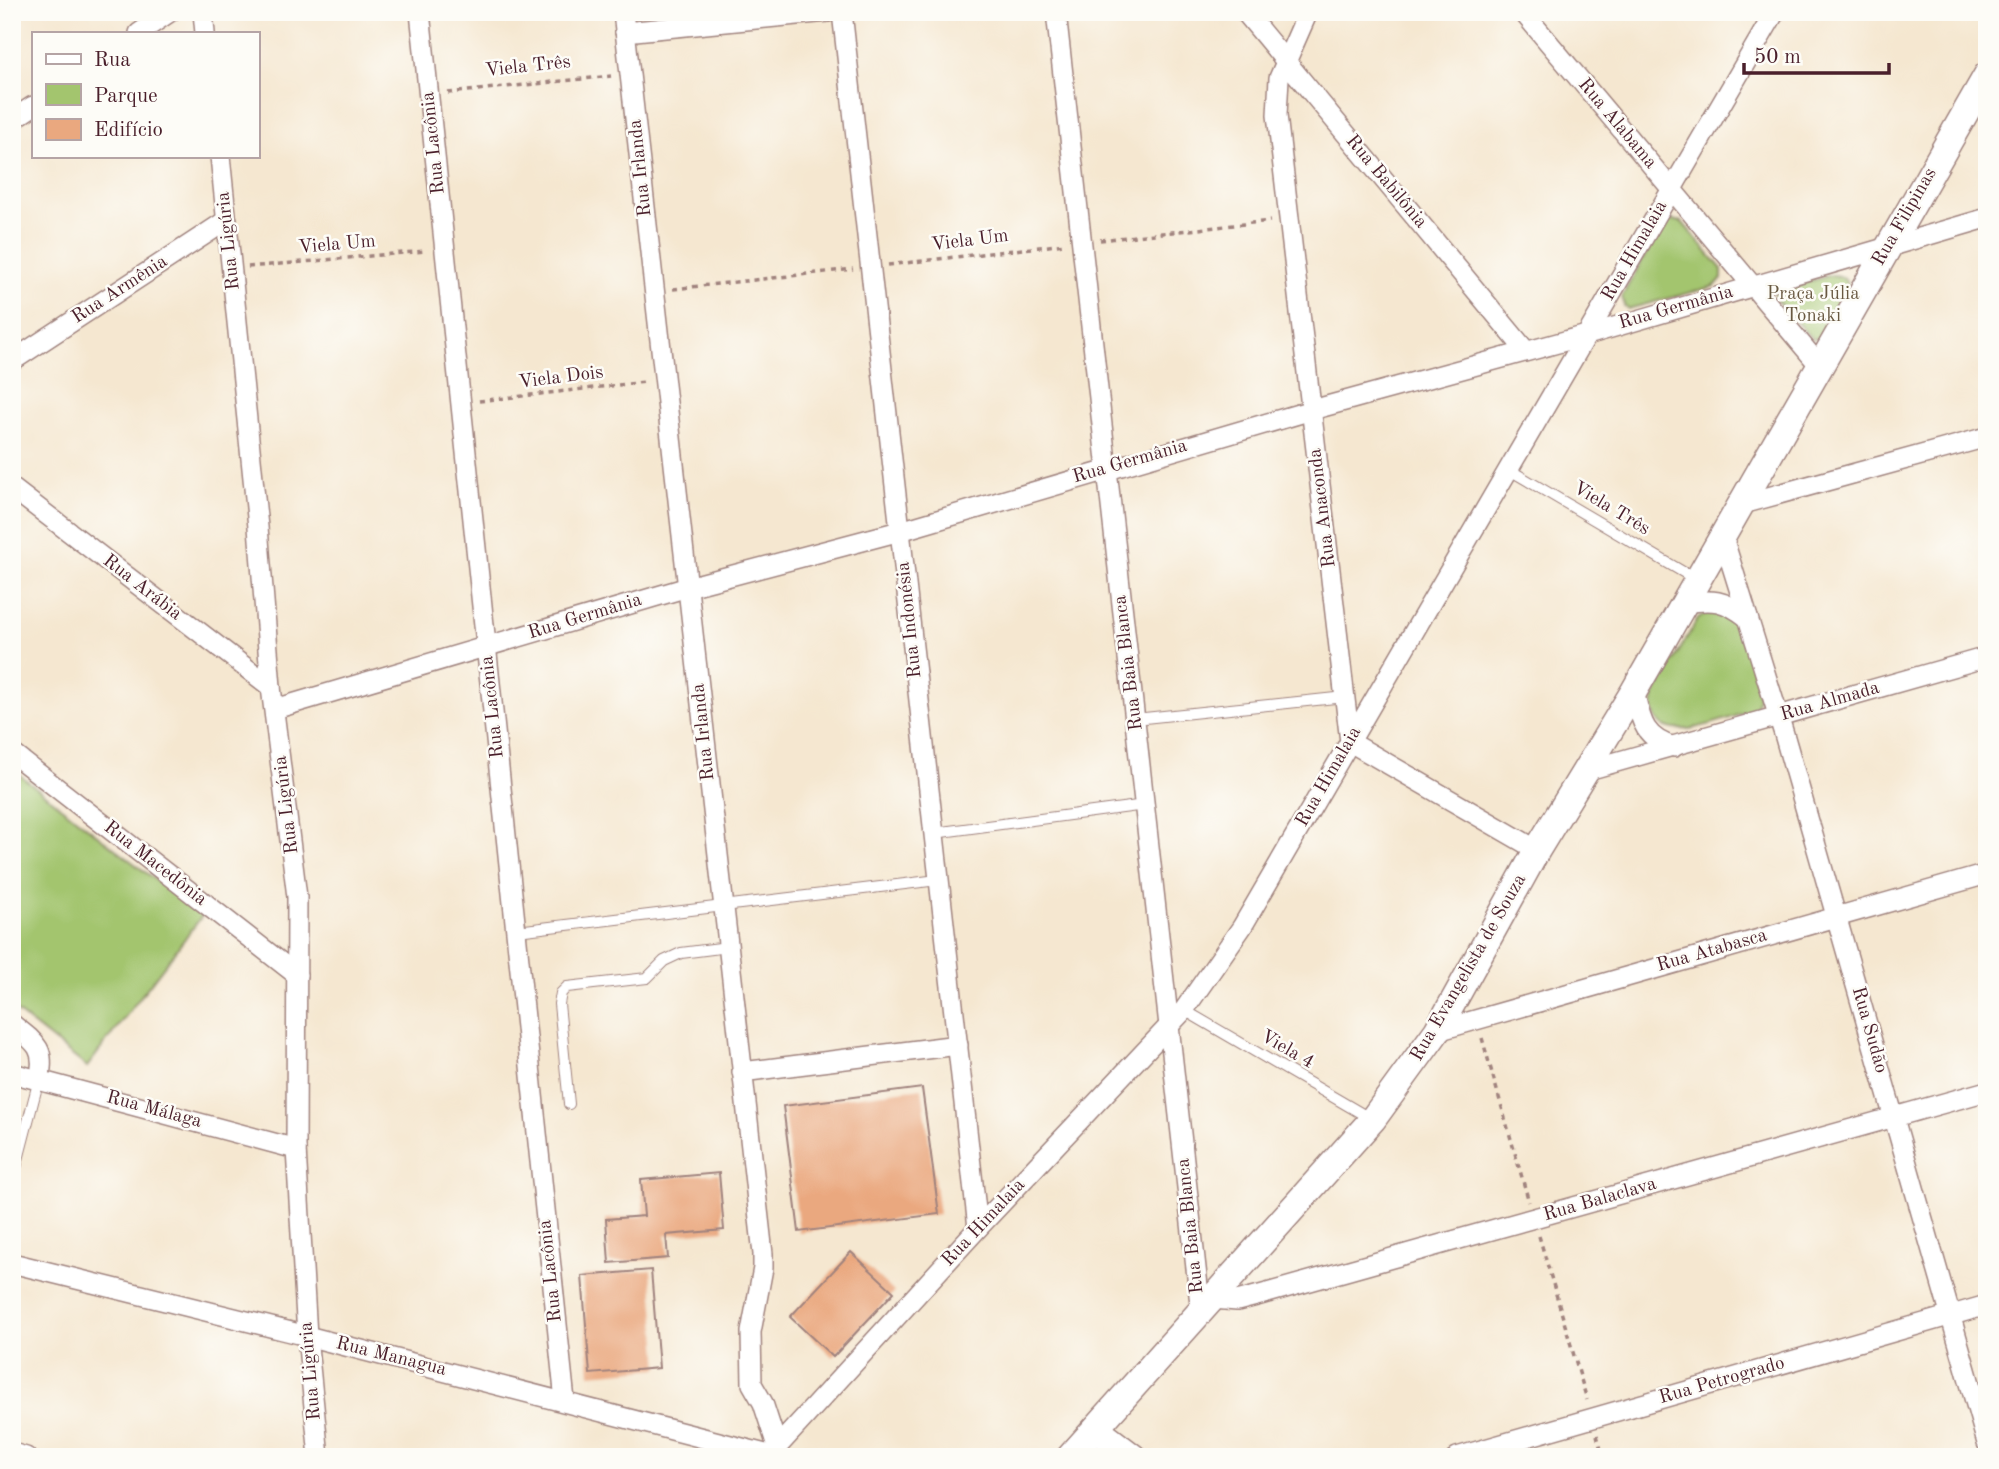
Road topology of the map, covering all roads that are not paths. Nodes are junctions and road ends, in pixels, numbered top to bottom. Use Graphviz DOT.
graph roads {
  1 [pos="170,12"];
  2 [pos="203,12"];
  3 [pos="420,12"];
  4 [pos="623,12"];
  5 [pos="828,12"];
  6 [pos="842,12"];
  7 [pos="1056,12"];
  8 [pos="1245,12"];
  9 [pos="1308,12"];
  10 [pos="1774,12"];
  11 [pos="1530,16"];
  12 [pos="140,32"];
  13 [pos="205,32"];
  14 [pos="625,32"];
  15 [pos="1286,61"];
  16 [pos="1987,75"];
  17 [pos="32,107"];
  18 [pos="12,120"];
  19 [pos="220,158"];
  20 [pos="1671,189"];
  21 [pos="1987,218"];
  22 [pos="227,220"];
  23 [pos="1888,247"];
  24 [pos="1751,286"];
  25 [pos="1587,335"];
  26 [pos="1526,351"];
  27 [pos="12,361"];
  28 [pos="1819,365"];
  29 [pos="1311,410"];
  30 [pos="1987,436"];
  31 [pos="1764,461"];
  32 [pos="1106,469"];
  33 [pos="1508,469"];
  34 [pos="12,488"];
  35 [pos="1791,490"];
  36 [pos="1739,505"];
  37 [pos="900,531"];
  38 [pos="1722,534"];
  39 [pos="1696,580"];
  40 [pos="688,587"];
  41 [pos="1683,603"];
  42 [pos="1748,618"];
  43 [pos="486,647"];
  44 [pos="1987,657"];
  45 [pos="271,687"];
  46 [pos="1634,691"];
  47 [pos="1345,697"];
  48 [pos="275,709"];
  49 [pos="1779,717"];
  50 [pos="1135,719"];
  51 [pos="1350,742"];
  52 [pos="1674,747"];
  53 [pos="12,753"];
  54 [pos="1588,770"];
  55 [pos="1145,805"];
  56 [pos="934,833"];
  57 [pos="1537,850"];
  58 [pos="1987,874"];
  59 [pos="938,880"];
  60 [pos="724,906"];
  61 [pos="1836,916"];
  62 [pos="517,932"];
  63 [pos="728,947"];
  64 [pos="297,975"];
  65 [pos="1184,1010"];
  66 [pos="12,1024"];
  67 [pos="1169,1026"];
  68 [pos="1437,1031"];
  69 [pos="958,1045"];
  70 [pos="742,1072"];
  71 [pos="12,1073"];
  72 [pos="39,1079"];
  73 [pos="1987,1091"];
  74 [pos="569,1104"];
  75 [pos="1894,1118"];
  76 [pos="1373,1119"];
  77 [pos="296,1149"];
  78 [pos="13,1178"];
  79 [pos="978,1228"];
  80 [pos="12,1263"];
  81 [pos="1987,1305"];
  82 [pos="1207,1306"];
  83 [pos="1950,1315"];
  84 [pos="307,1336"];
  85 [pos="565,1401"];
  86 [pos="1096,1429"];
  87 [pos="1987,1443"];
  88 [pos="12,1453"];
  89 [pos="771,1453"];
  90 [pos="26,1457"];
  91 [pos="319,1457"];
  92 [pos="1070,1457"];
  93 [pos="1133,1457"];
  94 [pos="1457,1457"];
  1 -- 12 [label="street"];
  2 -- 13 [label="street"];
  3 -- 43 [label="street, Rua Lacônia"];
  4 -- 14 [label="street, Rua Irlanda"];
  5 -- 14 [label="street"];
  6 -- 37 [label="street, Rua Indonésia"];
  7 -- 32 [label="street, Rua Baia Blanca"];
  8 -- 15 [label="street, Rua Babilônia"];
  9 -- 15 [label="street, Rua Anaconda"];
  10 -- 20 [label="street, Rua Himalaia"];
  11 -- 20 [label="street, Rua Alabama"];
  14 -- 40 [label="street, Rua Irlanda"];
  15 -- 26 [label="street, Rua Babilônia"];
  15 -- 29 [label="street, Rua Anaconda"];
  16 -- 23 [label="main road, Rua Filipinas"];
  17 -- 18 [label="street"];
  19 -- 22 [label="street, Rua Ligúria"];
  20 -- 24 [label="street, Rua Alabama"];
  20 -- 25 [label="street, Rua Himalaia"];
  21 -- 23 [label="street, Rua Germânia"];
  22 -- 27 [label="street, Rua Armênia"];
  22 -- 45 [label="street, Rua Ligúria"];
  23 -- 24 [label="street, Rua Germânia"];
  23 -- 28 [label="main road, Rua Filipinas"];
  24 -- 25 [label="street, Rua Germânia"];
  24 -- 28 [label="street, Rua Alabama"];
  25 -- 26 [label="street, Rua Germânia"];
  25 -- 33 [label="street, Rua Himalaia"];
  26 -- 29 [label="street, Rua Germânia"];
  28 -- 31 [label="main road, Rua Filipinas"];
  29 -- 32 [label="street, Rua Germânia"];
  29 -- 47 [label="street, Rua Anaconda"];
  30 -- 35 [label="street"];
  31 -- 35 [label="street"];
  31 -- 36 [label="main road, Rua Filipinas"];
  32 -- 37 [label="street, Rua Germânia"];
  32 -- 50 [label="street, Rua Baia Blanca"];
  33 -- 39 [label="lane, Viela Três"];
  33 -- 51 [label="street, Rua Himalaia"];
  34 -- 45 [label="street, Rua Arábia"];
  35 -- 36 [label="street"];
  36 -- 38 [label="main road, Rua Evangelista de Souza"];
  37 -- 40 [label="street, Rua Germânia"];
  37 -- 56 [label="street, Rua Indonésia"];
  38 -- 39 [label="main road, Rua Evangelista de Souza"];
  38 -- 42 [label="street, Rua Sudão"];
  39 -- 41 [label="main road, Rua Evangelista de Souza"];
  40 -- 43 [label="street, Rua Germânia"];
  40 -- 60 [label="street, Rua Irlanda"];
  41 -- 42 [label="street"];
  41 -- 46 [label="main road, Rua Evangelista de Souza"];
  42 -- 49 [label="street, Rua Sudão"];
  43 -- 48 [label="street, Rua Germânia"];
  43 -- 62 [label="street, Rua Lacônia"];
  44 -- 49 [label="street, Rua Almada"];
  45 -- 48 [label="street, Rua Ligúria"];
  46 -- 52 [label="street"];
  46 -- 54 [label="main road, Rua Evangelista de Souza"];
  47 -- 50 [label="lane"];
  47 -- 51 [label="street, Rua Anaconda"];
  48 -- 64 [label="street, Rua Ligúria"];
  49 -- 52 [label="street, Rua Almada"];
  49 -- 61 [label="street, Rua Sudão"];
  50 -- 55 [label="street, Rua Baia Blanca"];
  51 -- 57 [label="street"];
  51 -- 65 [label="street, Rua Himalaia"];
  52 -- 54 [label="street, Rua Almada"];
  53 -- 64 [label="street, Rua Macedônia"];
  54 -- 57 [label="main road, Rua Evangelista de Souza"];
  55 -- 56 [label="lane"];
  55 -- 67 [label="street, Rua Baia Blanca"];
  56 -- 59 [label="street, Rua Indonésia"];
  57 -- 68 [label="main road, Rua Evangelista de Souza"];
  58 -- 61 [label="street, Rua Atabasca"];
  59 -- 60 [label="lane"];
  59 -- 69 [label="street, Rua Indonésia"];
  60 -- 62 [label="lane"];
  60 -- 63 [label="street, Rua Irlanda"];
  61 -- 68 [label="street, Rua Atabasca"];
  61 -- 75 [label="street, Rua Sudão"];
  62 -- 85 [label="street, Rua Lacônia"];
  63 -- 70 [label="street, Rua Irlanda"];
  63 -- 74 [label="lane"];
  64 -- 77 [label="street, Rua Ligúria"];
  65 -- 67 [label="street, Rua Himalaia"];
  65 -- 76 [label="lane, Viela 4"];
  66 -- 72 [label="street"];
  67 -- 79 [label="street, Rua Himalaia"];
  67 -- 82 [label="street, Rua Baia Blanca"];
  68 -- 76 [label="main road, Rua Evangelista de Souza"];
  69 -- 70 [label="street"];
  69 -- 79 [label="street, Rua Indonésia"];
  70 -- 89 [label="street, Rua Irlanda"];
  71 -- 72 [label="street, Rua Málaga"];
  72 -- 77 [label="street, Rua Málaga"];
  72 -- 78 [label="lane"];
  73 -- 75 [label="street, Rua Balaclava"];
  75 -- 82 [label="street, Rua Balaclava"];
  75 -- 83 [label="street, Rua Sudão"];
  76 -- 82 [label="main road, Rua Evangelista de Souza"];
  77 -- 84 [label="street, Rua Ligúria"];
  79 -- 89 [label="street, Rua Himalaia"];
  80 -- 84 [label="street, Rua Managua"];
  81 -- 83 [label="street, Rua Petrogrado"];
  82 -- 86 [label="main road, Rua Evangelista de Souza"];
  83 -- 87 [label="street, Rua Sudão"];
  83 -- 94 [label="street, Rua Petrogrado"];
  84 -- 85 [label="street, Rua Managua"];
  84 -- 91 [label="street, Rua Ligúria"];
  85 -- 89 [label="street, Rua Managua"];
  86 -- 92 [label="main road, Rua Evangelista de Souza"];
  86 -- 93 [label="main road"];
  88 -- 90 [label="street"];
}
